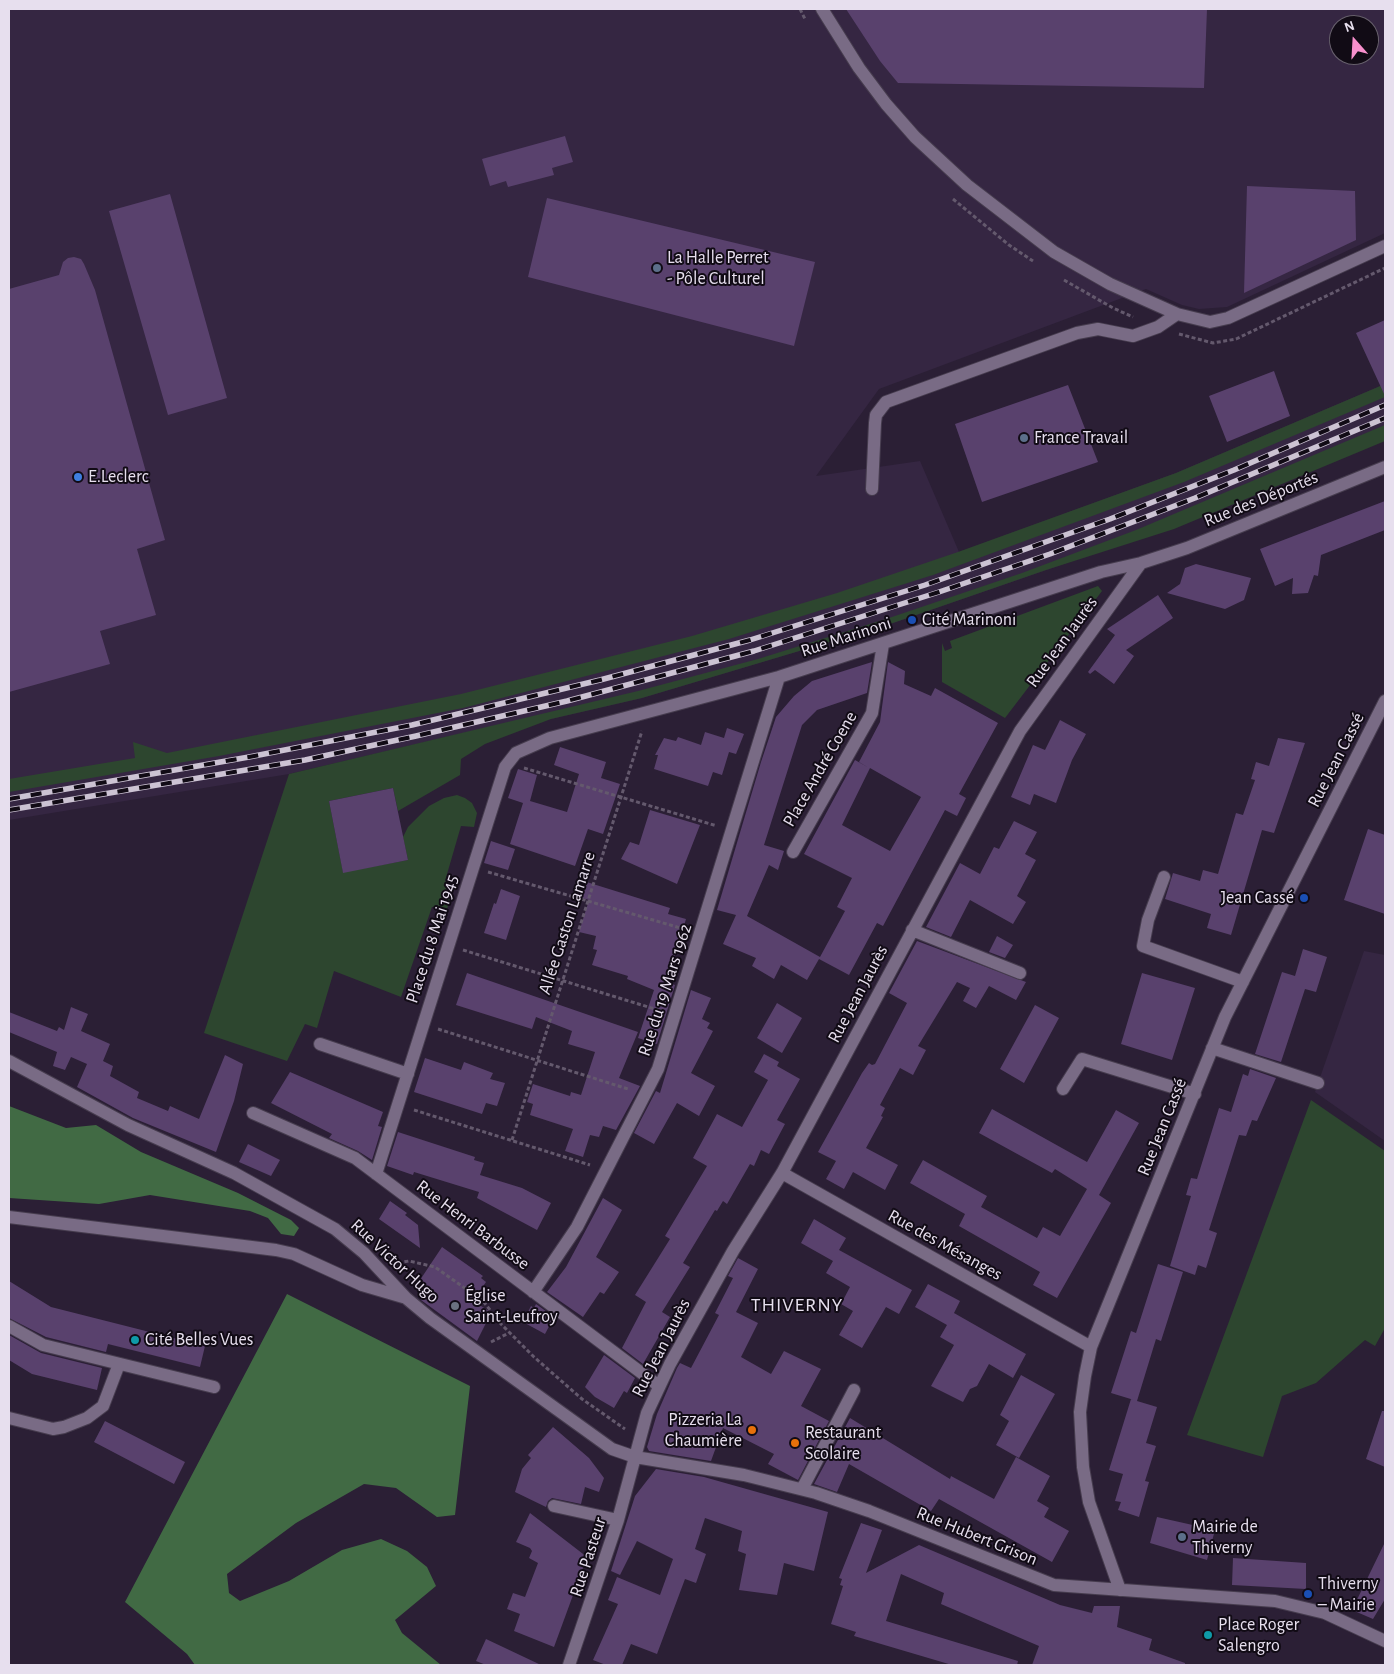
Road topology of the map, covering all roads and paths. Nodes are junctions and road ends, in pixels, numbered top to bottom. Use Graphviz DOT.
graph roads {
  1 [pos="800,9"];
  2 [pos="822,9"];
  3 [pos="806,20"];
  4 [pos="949,195"];
  5 [pos="1385,246"];
  6 [pos="1042,266"];
  7 [pos="1385,268"];
  8 [pos="1058,276"];
  9 [pos="1176,314"];
  10 [pos="1158,326"];
  11 [pos="1385,467"];
  12 [pos="872,489"];
  13 [pos="1146,562"];
  14 [pos="883,644"];
  15 [pos="779,677"];
  16 [pos="1385,701"];
  17 [pos="645,714"];
  18 [pos="506,763"];
  19 [pos="621,798"];
  20 [pos="732,831"];
  21 [pos="793,852"];
  22 [pos="473,868"];
  23 [pos="1164,877"];
  24 [pos="589,902"];
  25 [pos="912,930"];
  26 [pos="701,934"];
  27 [pos="448,945"];
  28 [pos="1020,973"];
  29 [pos="564,981"];
  30 [pos="1243,982"];
  31 [pos="675,1015"];
  32 [pos="423,1025"];
  33 [pos="320,1044"];
  34 [pos="1212,1048"];
  35 [pos="536,1060"];
  36 [pos="9,1061"];
  37 [pos="408,1074"];
  38 [pos="1318,1083"];
  39 [pos="1063,1090"];
  40 [pos="1194,1094"];
  41 [pos="645,1095"];
  42 [pos="398,1105"];
  43 [pos="253,1113"];
  44 [pos="512,1140"];
  45 [pos="607,1170"];
  46 [pos="782,1173"];
  47 [pos="376,1174"];
  48 [pos="9,1217"];
  49 [pos="377,1267"];
  50 [pos="533,1292"];
  51 [pos="406,1298"];
  52 [pos="9,1326"];
  53 [pos="1092,1347"];
  54 [pos="119,1364"];
  55 [pos="659,1386"];
  56 [pos="214,1387"];
  57 [pos="854,1390"];
  58 [pos="9,1418"];
  59 [pos="642,1430"];
  60 [pos="635,1457"];
  61 [pos="802,1489"];
  62 [pos="554,1506"];
  63 [pos="618,1520"];
  64 [pos="1120,1590"];
  65 [pos="1385,1641"];
  66 [pos="569,1665"];
  1 -- 3 [label="path"];
  2 -- 9 [label="street"];
  4 -- 6 [label="path"];
  5 -- 9 [label="street"];
  7 -- 10 [label="path"];
  8 -- 10 [label="path"];
  9 -- 10 [label="street"];
  10 -- 12 [label="street"];
  11 -- 13 [label="street, Rue des Déportés"];
  13 -- 14 [label="street, Rue Marinoni"];
  13 -- 25 [label="street, Rue Jean Jaurès"];
  14 -- 15 [label="street, Rue Marinoni"];
  14 -- 21 [label="street, Place André Coene"];
  15 -- 17 [label="street, Rue Marinoni"];
  15 -- 20 [label="street, Rue du 19 Mars 1962"];
  16 -- 30 [label="street, Rue Jean Cassé"];
  17 -- 18 [label="street, Rue Marinoni"];
  17 -- 19 [label="path, Allée Gaston Lamarre"];
  18 -- 19 [label="path"];
  18 -- 22 [label="street, Place du 8 Mai 1945"];
  19 -- 20 [label="path"];
  19 -- 24 [label="path, Allée Gaston Lamarre"];
  20 -- 26 [label="street, Rue du 19 Mars 1962"];
  22 -- 24 [label="path"];
  22 -- 27 [label="street, Place du 8 Mai 1945"];
  23 -- 30 [label="street"];
  24 -- 26 [label="path"];
  24 -- 29 [label="path, Allée Gaston Lamarre"];
  25 -- 28 [label="street"];
  25 -- 46 [label="street, Rue Jean Jaurès"];
  26 -- 31 [label="street, Rue du 19 Mars 1962"];
  27 -- 29 [label="path"];
  27 -- 32 [label="street, Place du 8 Mai 1945"];
  29 -- 31 [label="path"];
  29 -- 35 [label="path, Allée Gaston Lamarre"];
  30 -- 34 [label="street, Rue Jean Cassé"];
  31 -- 41 [label="street, Rue du 19 Mars 1962"];
  32 -- 35 [label="path"];
  32 -- 37 [label="street, Place du 8 Mai 1945"];
  33 -- 37 [label="street"];
  34 -- 38 [label="street"];
  34 -- 40 [label="street, Rue Jean Cassé"];
  35 -- 41 [label="path"];
  35 -- 44 [label="path, Allée Gaston Lamarre"];
  36 -- 49 [label="street, Rue Victor Hugo"];
  37 -- 42 [label="street, Place du 8 Mai 1945"];
  39 -- 40 [label="street"];
  40 -- 53 [label="street, Rue Jean Cassé"];
  41 -- 45 [label="street, Rue du 19 Mars 1962"];
  42 -- 44 [label="path"];
  42 -- 47 [label="street, Place du 8 Mai 1945"];
  43 -- 47 [label="street, Rue Henri Barbusse"];
  44 -- 45 [label="path"];
  45 -- 50 [label="street, Rue du 19 Mars 1962"];
  46 -- 53 [label="street, Rue des Mésanges"];
  46 -- 55 [label="street, Rue Jean Jaurès"];
  47 -- 50 [label="street, Rue Henri Barbusse"];
  48 -- 51 [label="street"];
  49 -- 51 [label="street, Rue Victor Hugo"];
  49 -- 59 [label="path"];
  50 -- 55 [label="street, Rue Henri Barbusse"];
  51 -- 60 [label="street, Rue Victor Hugo"];
  52 -- 54 [label="street"];
  53 -- 64 [label="street, Rue Jean Cassé"];
  54 -- 56 [label="street"];
  54 -- 58 [label="street"];
  55 -- 59 [label="street, Rue Jean Jaurès"];
  57 -- 61 [label="street"];
  59 -- 60 [label="street, Rue Jean Jaurès"];
  60 -- 61 [label="street, Rue Hubert Grison"];
  60 -- 63 [label="street, Rue Pasteur"];
  61 -- 64 [label="street, Rue Hubert Grison"];
  62 -- 63 [label="street"];
  63 -- 66 [label="street, Rue Pasteur"];
  64 -- 65 [label="street, Rue Hubert Grison"];
}
